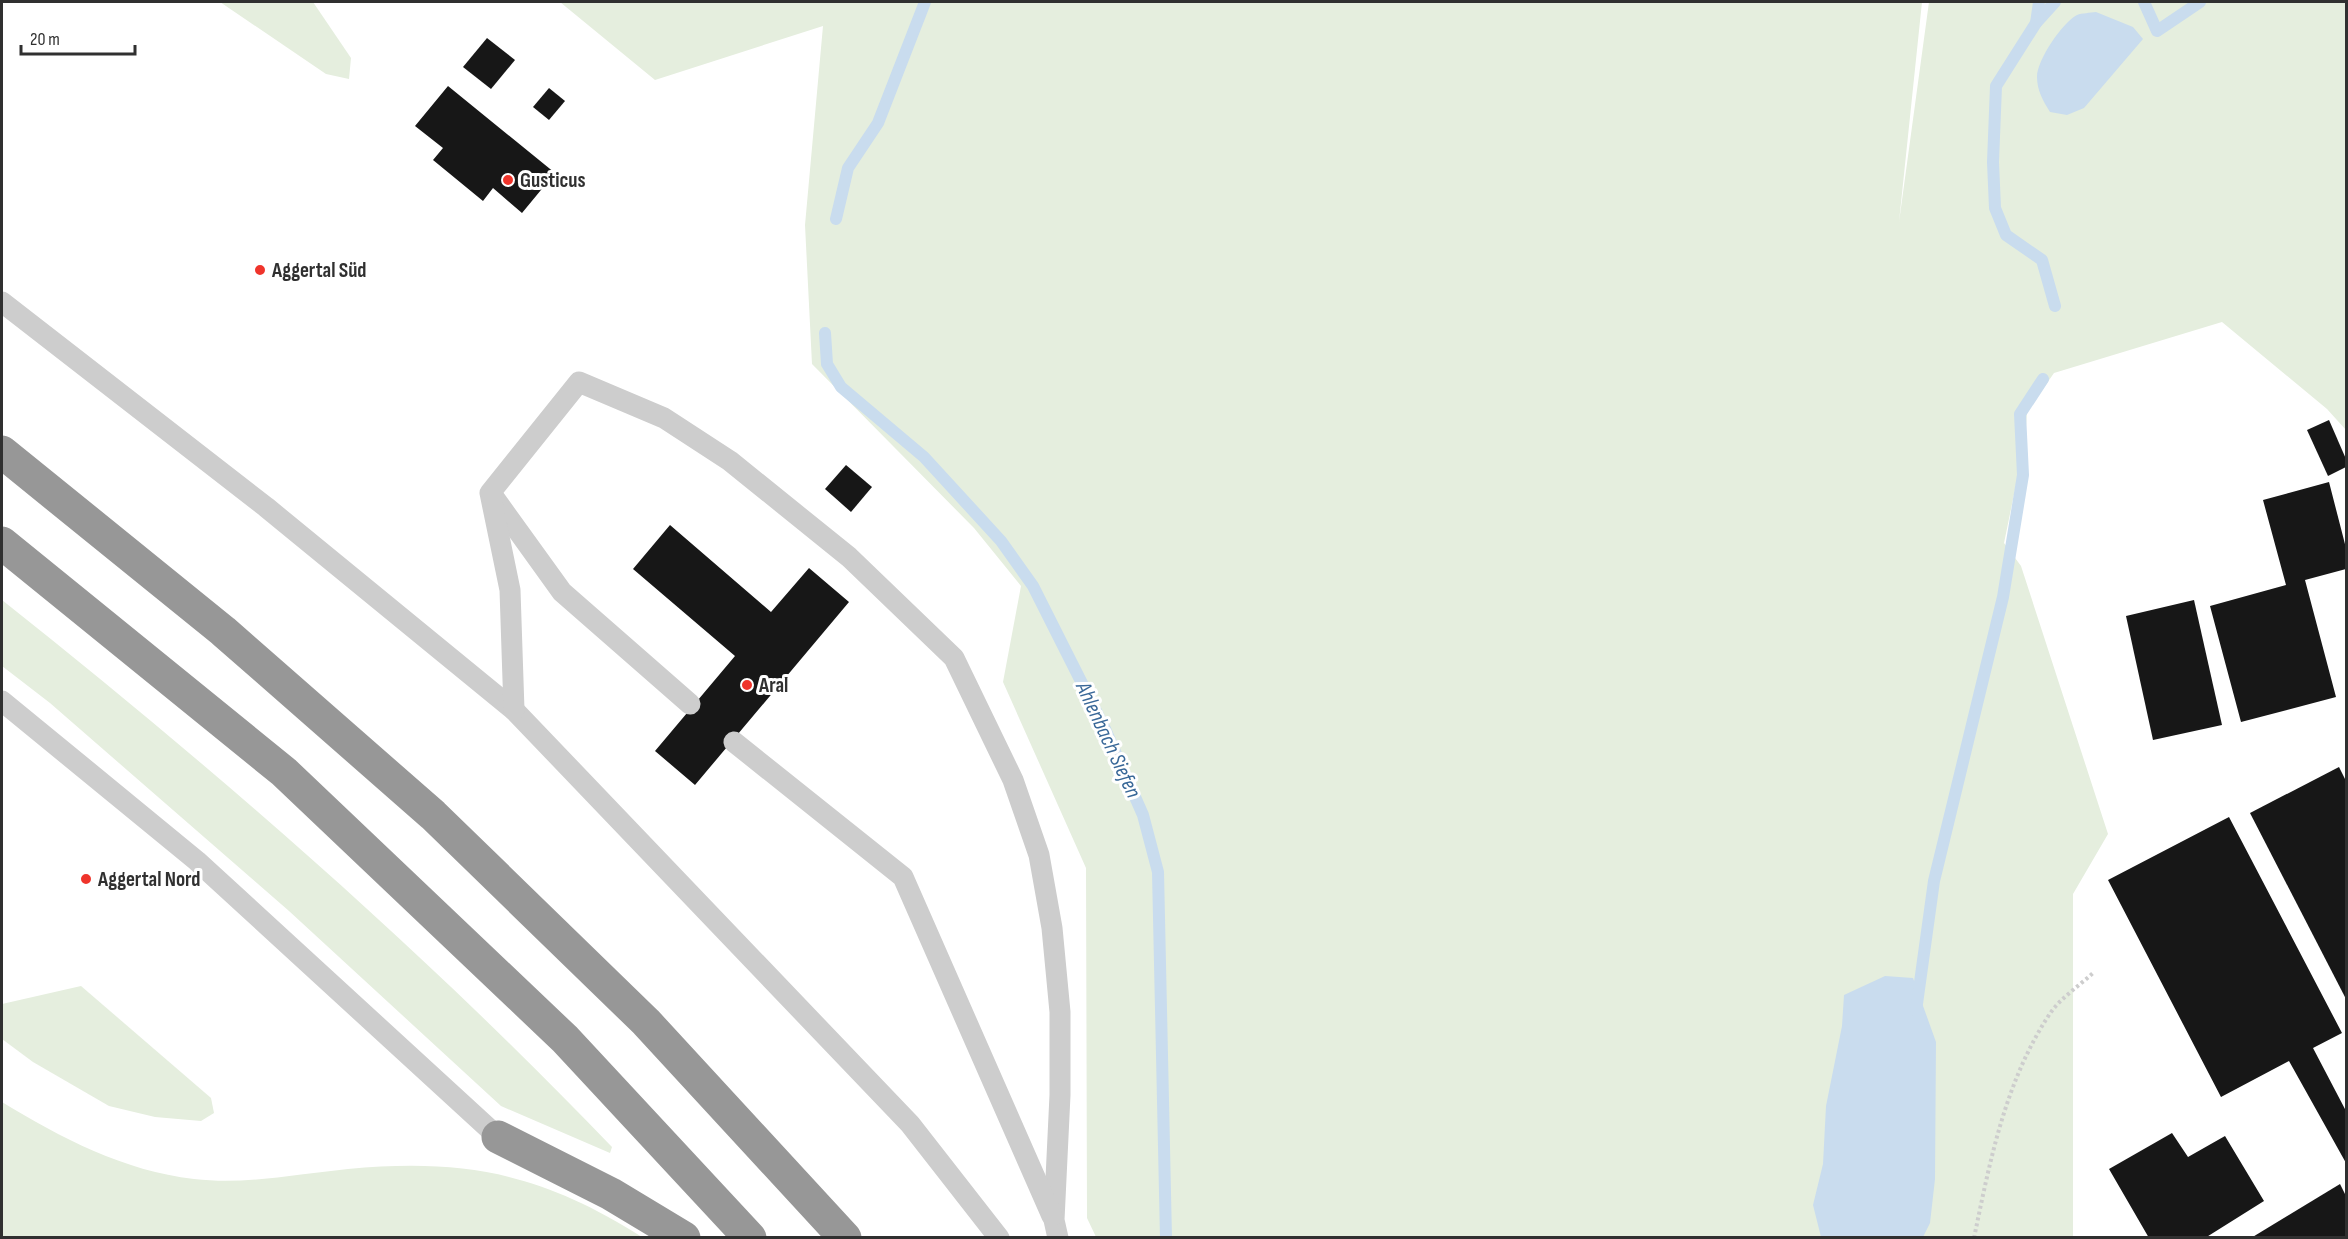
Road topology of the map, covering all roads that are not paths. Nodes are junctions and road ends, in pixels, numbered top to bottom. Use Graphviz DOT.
graph roads {
  1 [pos="2,303"];
  2 [pos="2,452"];
  3 [pos="490,493"];
  4 [pos="2,543"];
  5 [pos="2,701"];
  6 [pos="690,704"];
  7 [pos="514,710"];
  8 [pos="734,742"];
  9 [pos="498,1137"];
  10 [pos="1056,1229"];
  11 [pos="684,1238"];
  12 [pos="750,1238"];
  13 [pos="845,1238"];
  14 [pos="999,1238"];
  1 -- 7 [label="lane"];
  2 -- 13 [label="highway"];
  3 -- 6 [label="lane"];
  3 -- 7 [label="lane"];
  3 -- 10 [label="lane"];
  4 -- 12 [label="highway"];
  5 -- 9 [label="lane"];
  7 -- 14 [label="lane"];
  8 -- 10 [label="lane"];
  9 -- 11 [label="highway"];
}
